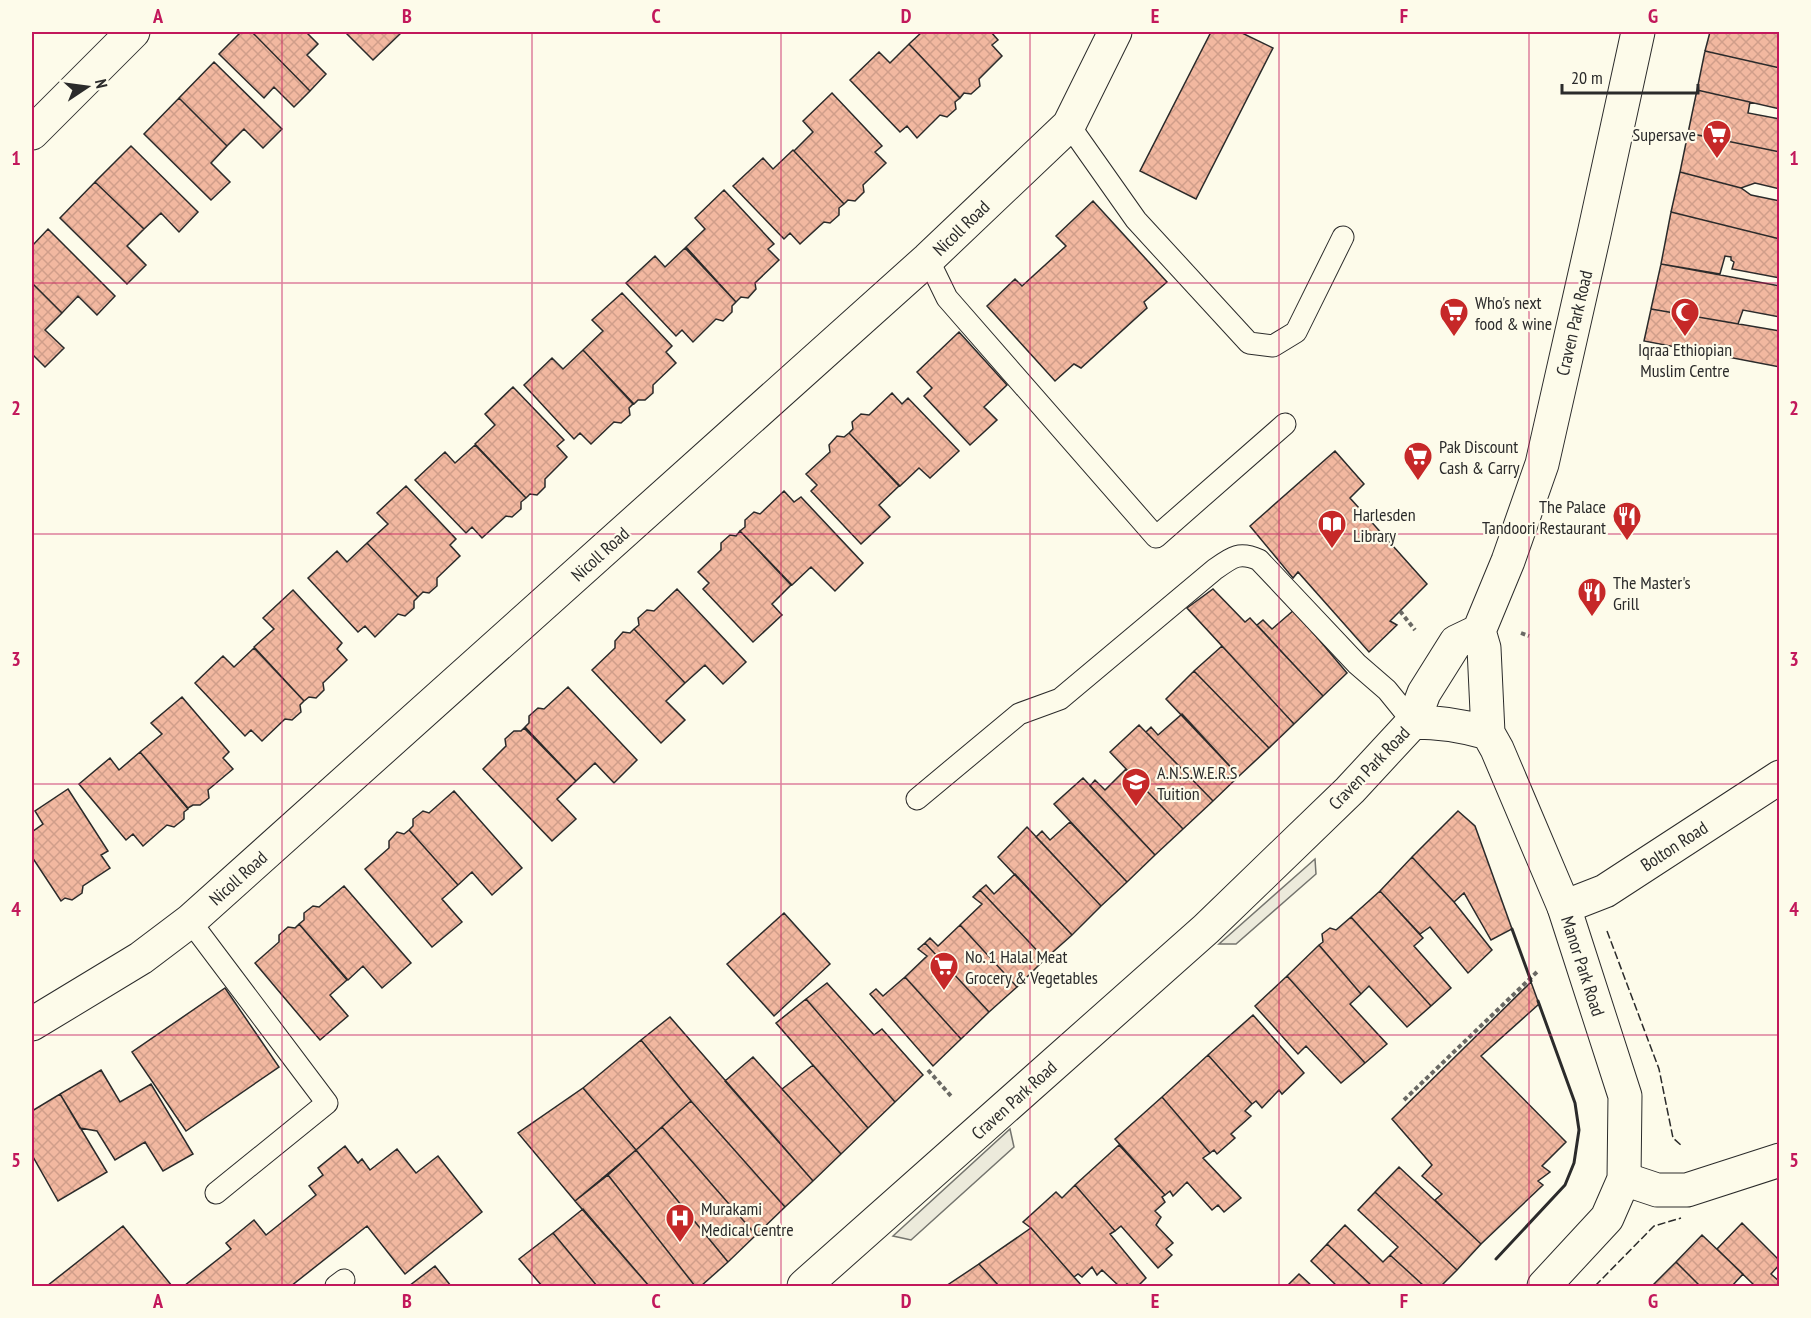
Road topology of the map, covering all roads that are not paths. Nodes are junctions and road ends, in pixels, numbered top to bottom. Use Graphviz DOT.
graph roads {
  1 [pos="133,32"];
  2 [pos="1115,32"];
  3 [pos="1638,32"];
  4 [pos="1069,125"];
  5 [pos="32,133"];
  6 [pos="1343,237"];
  7 [pos="928,259"];
  8 [pos="1285,424"];
  9 [pos="1479,631"];
  10 [pos="1413,722"];
  11 [pos="1488,733"];
  12 [pos="1779,777"];
  13 [pos="917,799"];
  14 [pos="1564,907"];
  15 [pos="190,921"];
  16 [pos="32,1024"];
  17 [pos="1779,1160"];
  18 [pos="1624,1179"];
  19 [pos="216,1193"];
  20 [pos="804,1287"];
  21 [pos="1544,1287"];
  1 -- 5 [label="main road"];
  2 -- 4 [label="main road, Nicoll Road"];
  3 -- 9 [label="main road, Craven Park Road"];
  4 -- 6 [label="lane"];
  4 -- 7 [label="main road, Nicoll Road"];
  7 -- 8 [label="lane"];
  7 -- 15 [label="main road, Nicoll Road"];
  9 -- 10 [label="main road, Craven Park Road"];
  9 -- 11 [label="main road, Manor Park Road"];
  10 -- 11 [label="main road"];
  10 -- 13 [label="lane"];
  10 -- 20 [label="main road, Craven Park Road"];
  11 -- 14 [label="main road, Manor Park Road"];
  12 -- 14 [label="main road, Bolton Road"];
  14 -- 18 [label="main road, Manor Park Road"];
  15 -- 16 [label="main road, Nicoll Road"];
  15 -- 19 [label="lane"];
  17 -- 18 [label="main road"];
  18 -- 21 [label="main road, Manor Park Road"];
}
